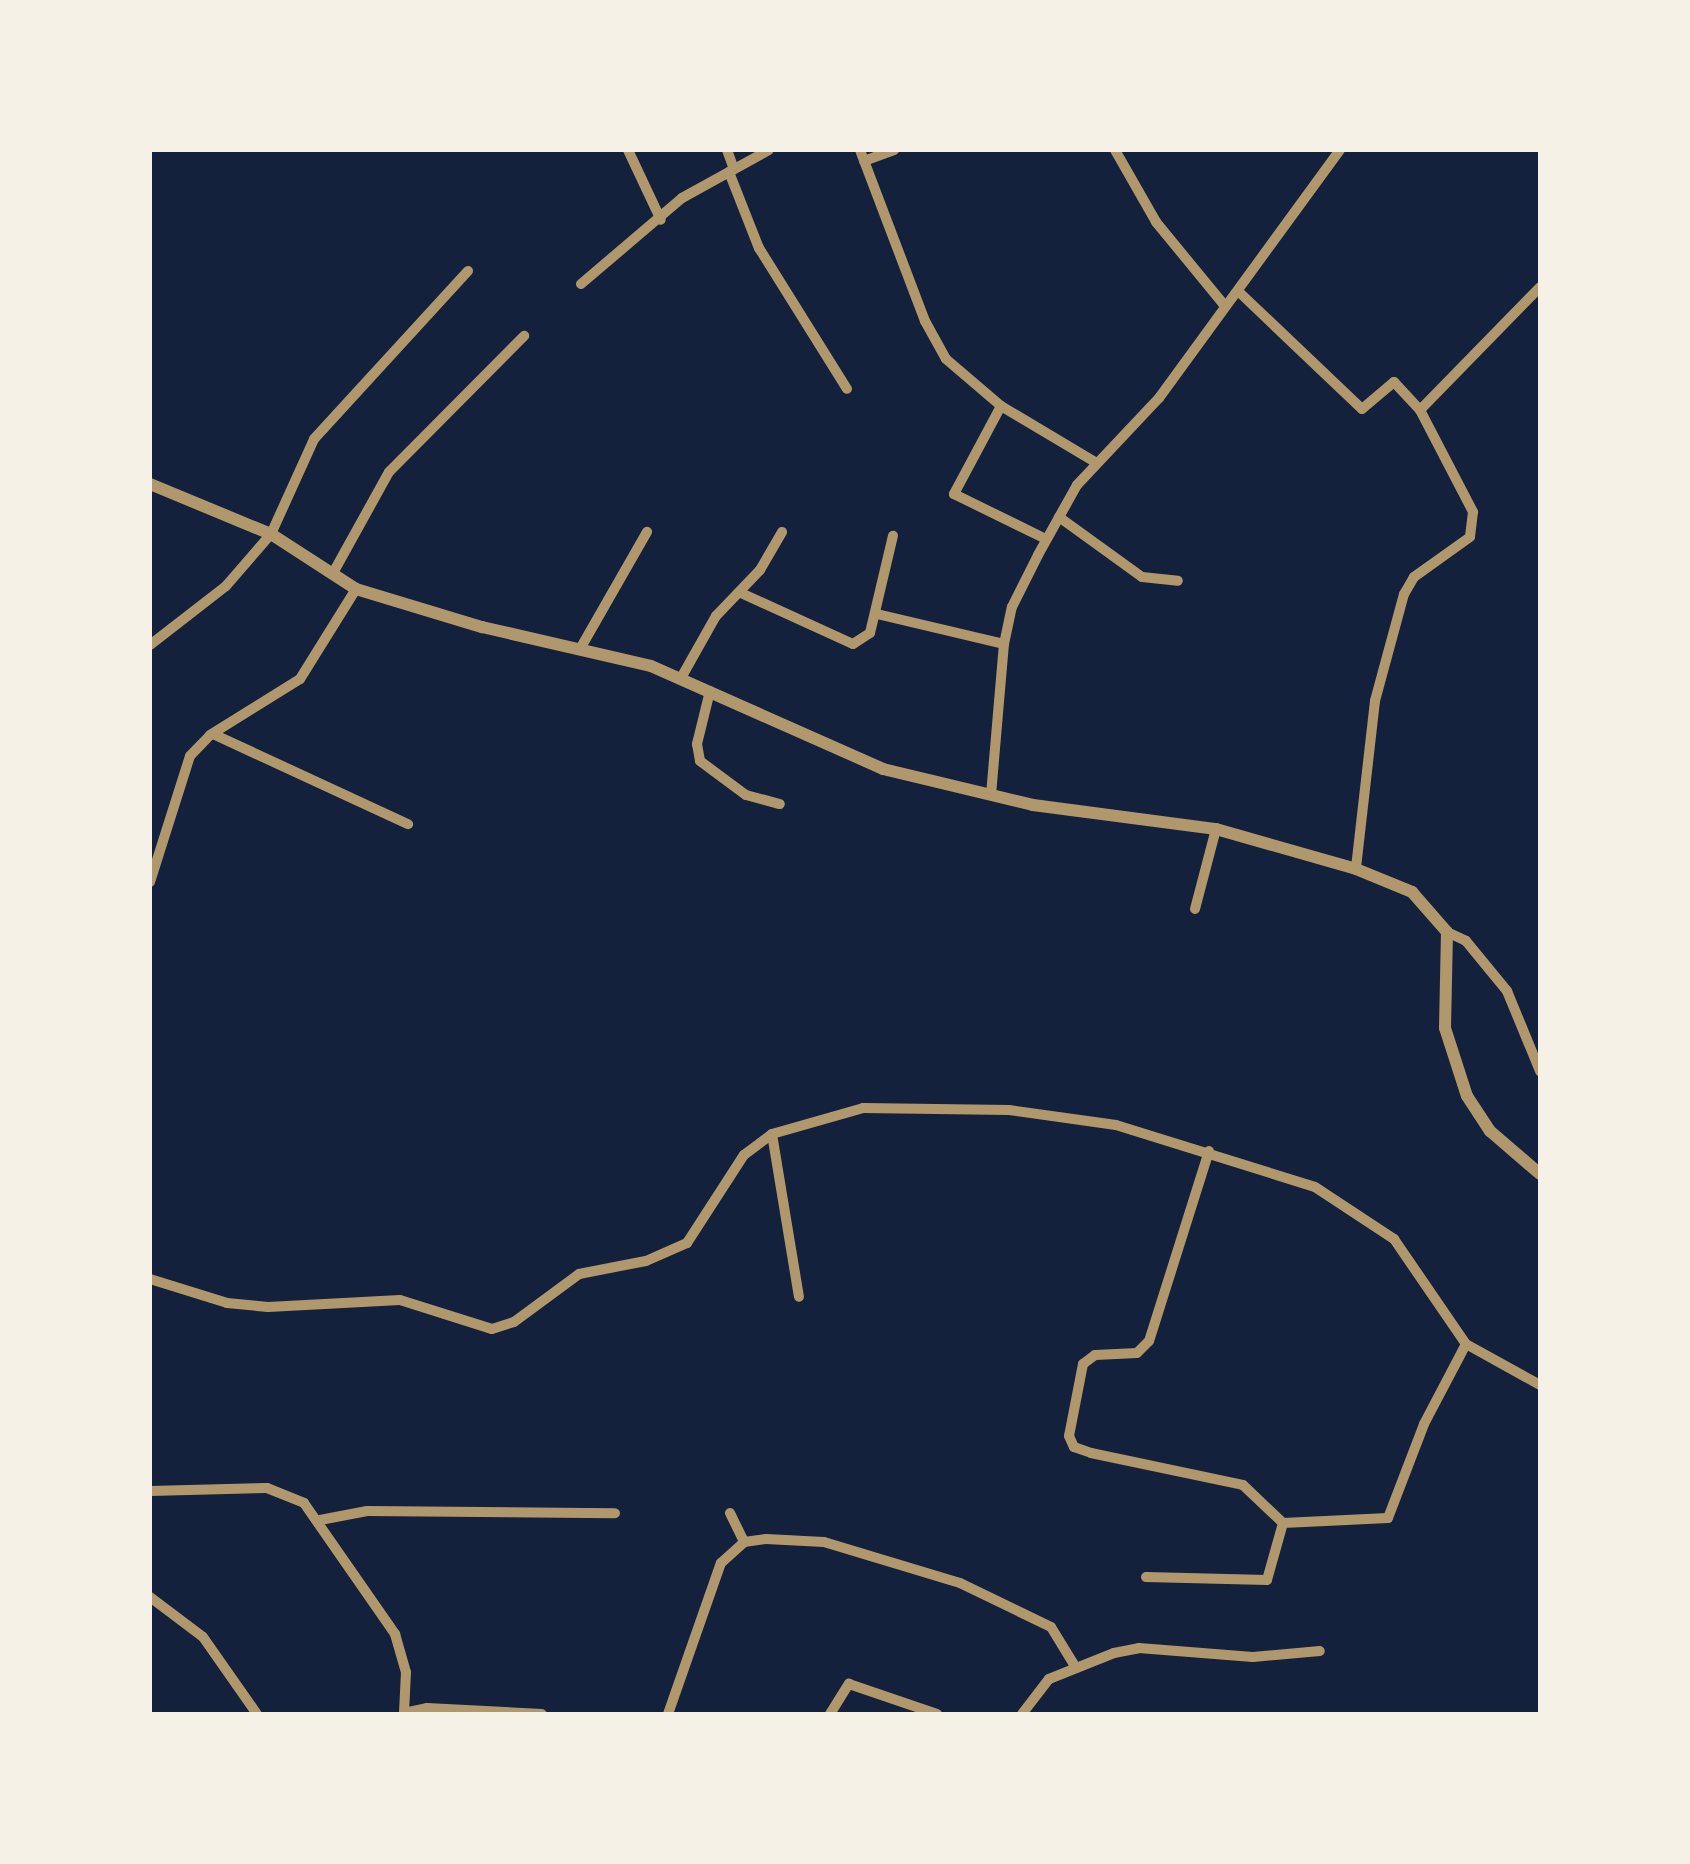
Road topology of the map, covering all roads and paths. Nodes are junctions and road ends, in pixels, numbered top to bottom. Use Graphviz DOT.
graph roads {
  1 [pos="628,150"];
  2 [pos="727,150"];
  3 [pos="769,150"];
  4 [pos="894,150"];
  5 [pos="1114,150"];
  6 [pos="1340,150"];
  7 [pos="862,156"];
  8 [pos="732,170"];
  9 [pos="660,220"];
  10 [pos="468,271"];
  11 [pos="581,284"];
  12 [pos="1540,287"];
  13 [pos="1238,291"];
  14 [pos="1224,306"];
  15 [pos="524,336"];
  16 [pos="847,388"];
  17 [pos="1001,406"];
  18 [pos="1420,410"];
  19 [pos="1095,462"];
  20 [pos="150,484"];
  21 [pos="1058,517"];
  22 [pos="647,532"];
  23 [pos="782,532"];
  24 [pos="271,534"];
  25 [pos="894,536"];
  26 [pos="1046,540"];
  27 [pos="333,572"];
  28 [pos="1178,581"];
  29 [pos="356,589"];
  30 [pos="740,593"];
  31 [pos="877,614"];
  32 [pos="1004,644"];
  33 [pos="150,645"];
  34 [pos="580,649"];
  35 [pos="681,678"];
  36 [pos="710,690"];
  37 [pos="213,734"];
  38 [pos="991,795"];
  39 [pos="780,804"];
  40 [pos="408,824"];
  41 [pos="1216,829"];
  42 [pos="1356,869"];
  43 [pos="150,882"];
  44 [pos="1195,909"];
  45 [pos="1447,932"];
  46 [pos="1540,1070"];
  47 [pos="772,1134"];
  48 [pos="1209,1151"];
  49 [pos="1540,1174"];
  50 [pos="150,1279"];
  51 [pos="799,1297"];
  52 [pos="1466,1344"];
  53 [pos="1540,1385"];
  54 [pos="150,1491"];
  55 [pos="615,1512"];
  56 [pos="730,1513"];
  57 [pos="320,1520"];
  58 [pos="1283,1523"];
  59 [pos="744,1542"];
  60 [pos="1146,1577"];
  61 [pos="150,1597"];
  62 [pos="1320,1651"];
  63 [pos="1076,1668"];
  64 [pos="258,1714"];
  65 [pos="403,1714"];
  66 [pos="542,1714"];
  67 [pos="668,1714"];
  68 [pos="830,1714"];
  69 [pos="937,1714"];
  70 [pos="1022,1714"];
  1 -- 9 [label="street"];
  2 -- 8 [label="street"];
  3 -- 8 [label="street"];
  4 -- 7 [label="street"];
  5 -- 14 [label="street"];
  6 -- 13 [label="street"];
  7 -- 17 [label="street"];
  8 -- 9 [label="street"];
  8 -- 16 [label="street"];
  9 -- 11 [label="street"];
  10 -- 24 [label="street"];
  12 -- 18 [label="street"];
  13 -- 14 [label="street"];
  13 -- 18 [label="street"];
  14 -- 19 [label="street"];
  15 -- 27 [label="street"];
  17 -- 19 [label="street"];
  17 -- 26 [label="street"];
  18 -- 42 [label="street"];
  19 -- 21 [label="street"];
  20 -- 24 [label="street"];
  21 -- 26 [label="street"];
  21 -- 28 [label="street"];
  22 -- 34 [label="street"];
  23 -- 30 [label="street"];
  24 -- 27 [label="street"];
  24 -- 33 [label="street"];
  25 -- 31 [label="street"];
  26 -- 32 [label="street"];
  27 -- 29 [label="street"];
  29 -- 34 [label="street"];
  29 -- 37 [label="street"];
  30 -- 31 [label="street"];
  30 -- 35 [label="street"];
  31 -- 32 [label="street"];
  32 -- 38 [label="street"];
  34 -- 35 [label="street"];
  35 -- 36 [label="street"];
  36 -- 38 [label="street"];
  36 -- 39 [label="street"];
  37 -- 40 [label="street"];
  37 -- 43 [label="street"];
  38 -- 41 [label="street"];
  41 -- 42 [label="street"];
  41 -- 44 [label="street"];
  42 -- 45 [label="street"];
  45 -- 46 [label="street"];
  45 -- 49 [label="street"];
  47 -- 48 [label="street"];
  47 -- 50 [label="street"];
  47 -- 51 [label="street"];
  48 -- 52 [label="street"];
  48 -- 58 [label="street"];
  52 -- 53 [label="street"];
  52 -- 58 [label="street"];
  54 -- 57 [label="street"];
  55 -- 57 [label="street"];
  56 -- 59 [label="street"];
  57 -- 65 [label="street"];
  58 -- 60 [label="street"];
  59 -- 63 [label="street"];
  59 -- 67 [label="street"];
  61 -- 64 [label="street"];
  62 -- 63 [label="street"];
  63 -- 70 [label="street"];
  65 -- 66 [label="street"];
  68 -- 69 [label="street"];
}
